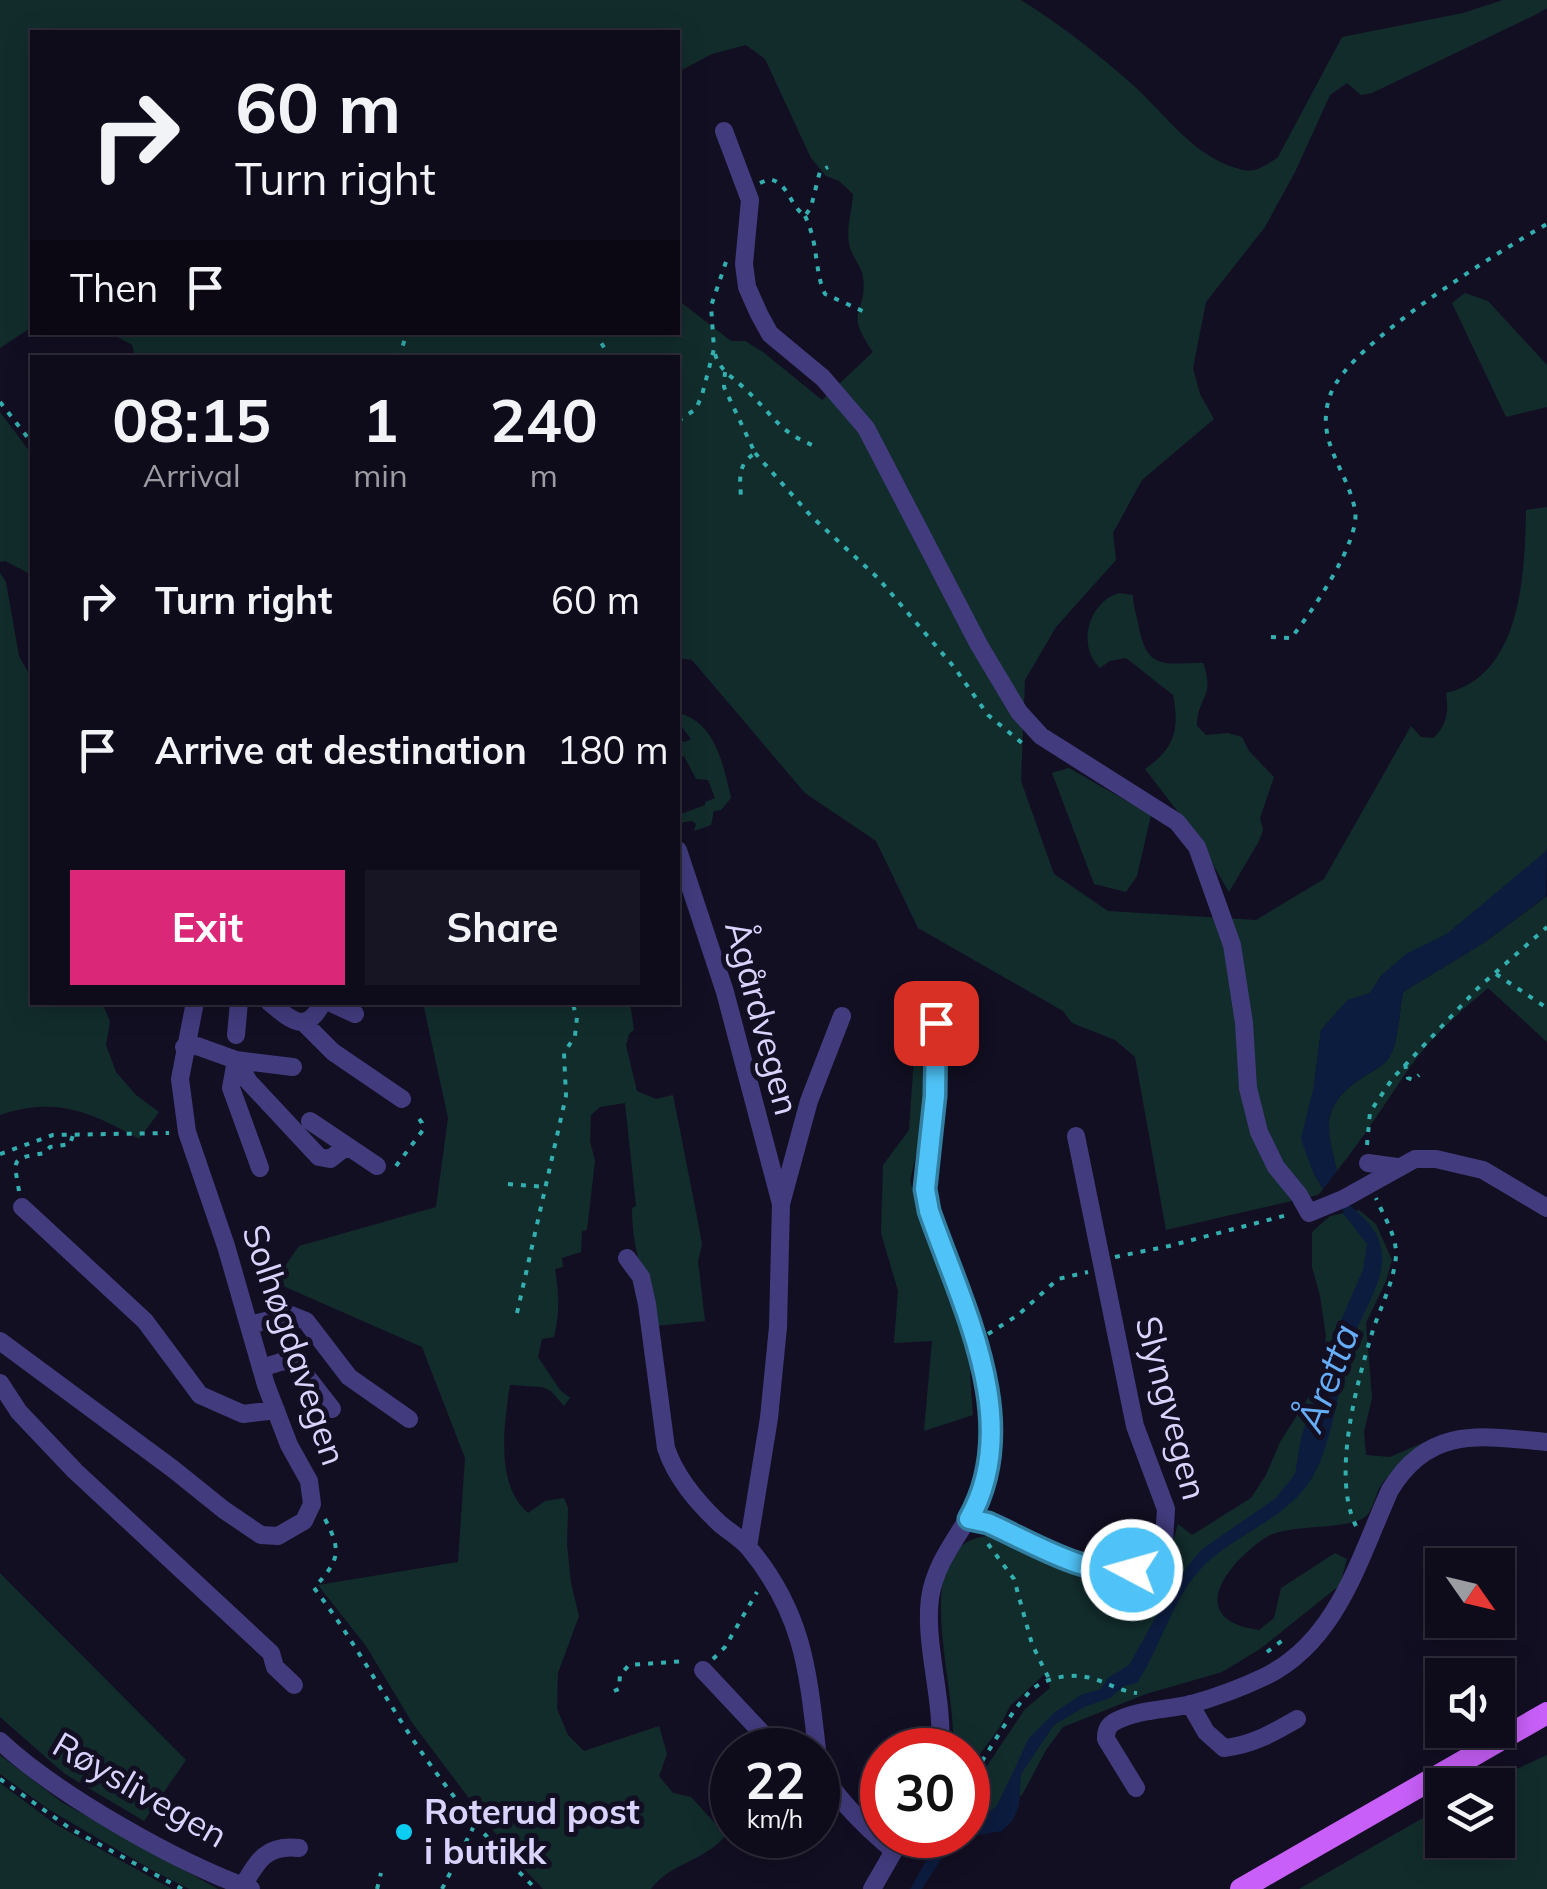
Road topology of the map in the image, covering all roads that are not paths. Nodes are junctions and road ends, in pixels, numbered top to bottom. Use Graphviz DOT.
graph roads {
  1 [pos="724,131"];
  2 [pos="680,858"];
  3 [pos="193,1005"];
  4 [pos="239,1005"];
  5 [pos="273,1005"];
  6 [pos="324,1005"];
  7 [pos="333,1005"];
  8 [pos="354,1014"];
  9 [pos="842,1016"];
  10 [pos="303,1022"];
  11 [pos="936,1023"];
  12 [pos="236,1035"];
  13 [pos="184,1047"];
  14 [pos="236,1060"];
  15 [pos="294,1067"];
  16 [pos="402,1100"];
  17 [pos="310,1121"];
  18 [pos="1076,1136"];
  19 [pos="347,1146"];
  20 [pos="1368,1162"];
  21 [pos="377,1166"];
  22 [pos="1396,1167"];
  23 [pos="260,1168"];
  24 [pos="781,1204"];
  25 [pos="22,1207"];
  26 [pos="1547,1208"];
  27 [pos="627,1258"];
  28 [pos="248,1324"];
  29 [pos="0,1340"];
  30 [pos="261,1368"];
  31 [pos="0,1383"];
  32 [pos="332,1408"];
  33 [pos="276,1410"];
  34 [pos="409,1419"];
  35 [pos="1547,1442"];
  36 [pos="969,1519"];
  37 [pos="748,1547"];
  38 [pos="704,1670"];
  39 [pos="294,1685"];
  40 [pos="1190,1704"];
  41 [pos="1547,1713"];
  42 [pos="1296,1718"];
  43 [pos="758,1728"];
  44 [pos="814,1728"];
  45 [pos="942,1728"];
  46 [pos="0,1740"];
  47 [pos="1136,1788"];
  48 [pos="840,1794"];
  49 [pos="860,1815"];
  50 [pos="298,1848"];
  51 [pos="890,1858"];
  52 [pos="245,1888"];
  53 [pos="872,1889"];
  54 [pos="1241,1889"];
  1 -- 22 [label="street"];
  2 -- 24 [label="street, Ågårdvegen"];
  3 -- 13 [label="street, Solhøgdavegen"];
  4 -- 12 [label="street"];
  5 -- 10 [label="street"];
  6 -- 10 [label="street"];
  7 -- 8 [label="street"];
  9 -- 24 [label="street, Ågårdvegen"];
  10 -- 16 [label="street"];
  11 -- 36 [label="street"];
  13 -- 14 [label="street"];
  13 -- 28 [label="street, Solhøgdavegen"];
  14 -- 15 [label="street"];
  14 -- 19 [label="street"];
  14 -- 23 [label="street"];
  17 -- 19 [label="street"];
  18 -- 36 [label="street, Slyngvegen"];
  19 -- 21 [label="street"];
  20 -- 22 [label="street"];
  22 -- 26 [label="street"];
  24 -- 37 [label="street, Ågårdvegen"];
  25 -- 33 [label="street"];
  27 -- 37 [label="street"];
  28 -- 30 [label="street, Solhøgdavegen"];
  28 -- 34 [label="street"];
  29 -- 33 [label="street, Solhøgdavegen"];
  30 -- 32 [label="street"];
  30 -- 33 [label="street, Solhøgdavegen"];
  31 -- 39 [label="street"];
  35 -- 40 [label="street"];
  36 -- 45 [label="street"];
  37 -- 44 [label="street"];
  38 -- 43 [label="street"];
  40 -- 42 [label="street"];
  40 -- 47 [label="street"];
  41 -- 54 [label="main road"];
  46 -- 52 [label="street, Røyslivegen"];
  48 -- 49 [label="street"];
  50 -- 52 [label="street"];
  51 -- 53 [label="street"];
}
